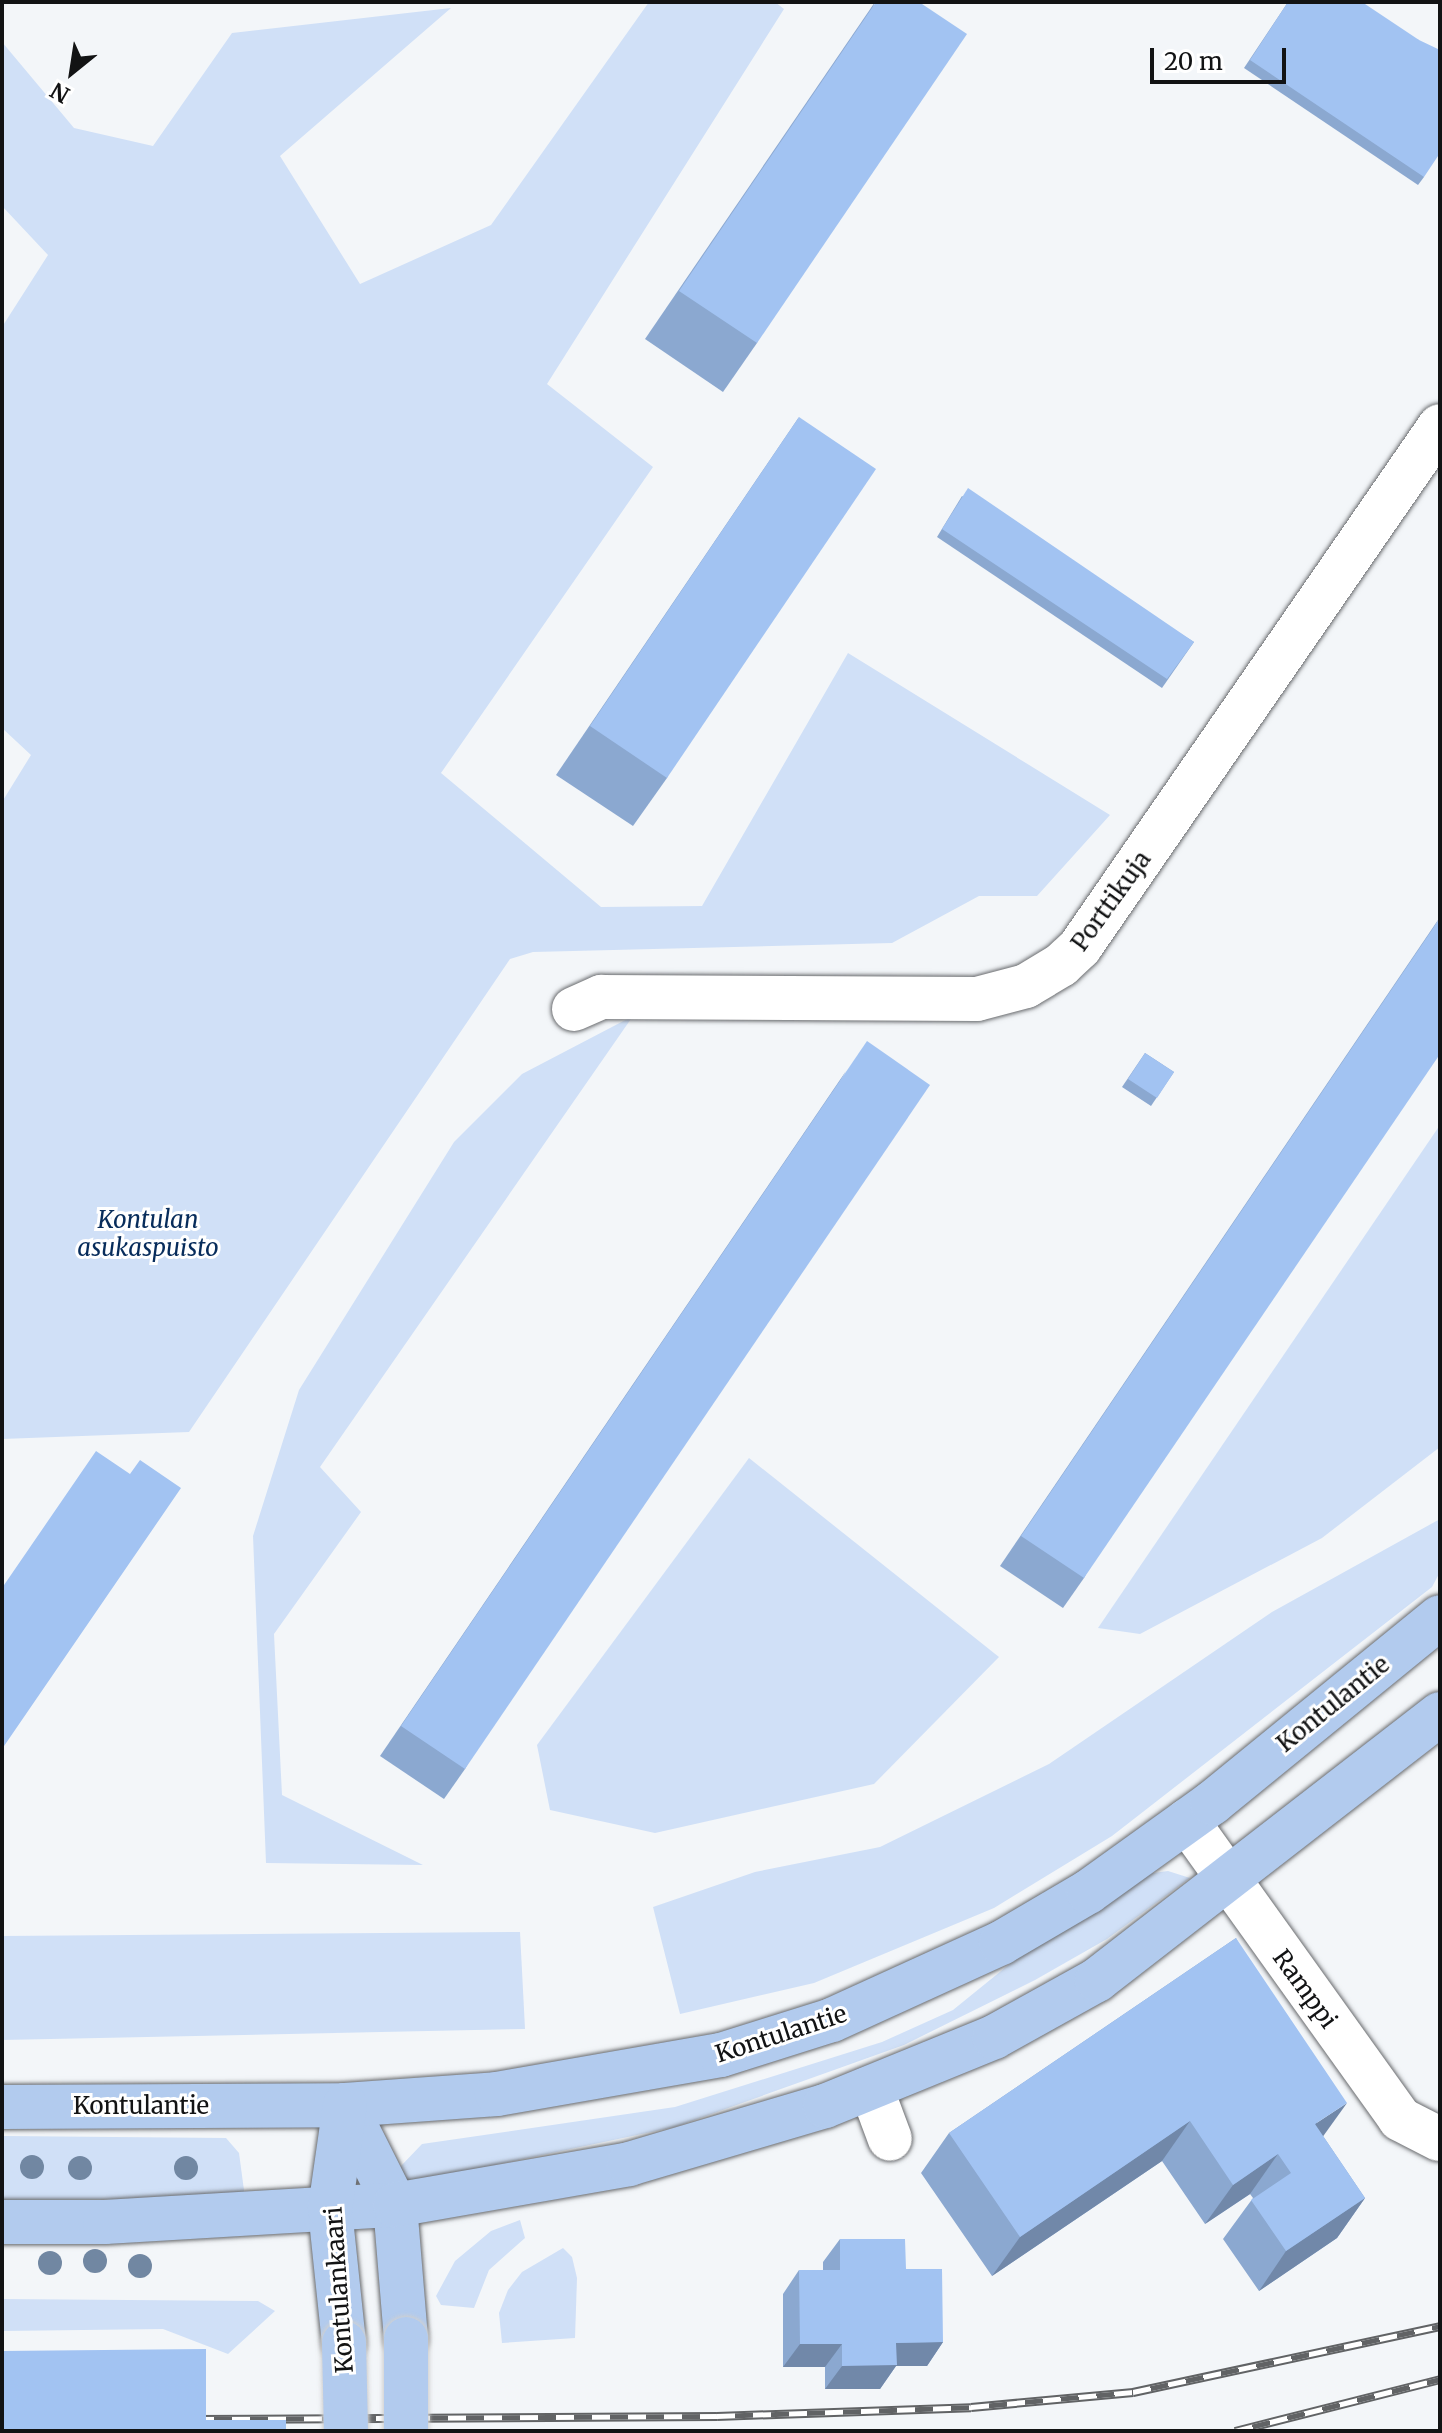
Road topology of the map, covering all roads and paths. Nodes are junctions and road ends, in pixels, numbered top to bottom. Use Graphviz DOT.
graph roads {
  1 [pos="1440,426"];
  2 [pos="574,1009"];
  3 [pos="1440,1617"];
  4 [pos="1440,1714"];
  5 [pos="1187,1821"];
  6 [pos="1229,1880"];
  7 [pos="871,2088"];
  8 [pos="345,2105"];
  9 [pos="2,2107"];
  10 [pos="890,2139"];
  11 [pos="1439,2139"];
  12 [pos="395,2205"];
  13 [pos="330,2209"];
  14 [pos="2,2222"];
  15 [pos="346,2431"];
  16 [pos="406,2431"];
  1 -- 2 [label="street, Porttikuja"];
  3 -- 5 [label="main road, Kontulantie"];
  4 -- 6 [label="main road"];
  5 -- 6 [label="street, Ramppi"];
  5 -- 8 [label="main road, Kontulantie"];
  6 -- 7 [label="main road"];
  6 -- 11 [label="street, Ramppi"];
  7 -- 10 [label="street"];
  7 -- 12 [label="main road"];
  8 -- 9 [label="main road, Kontulantie"];
  8 -- 12 [label="main road"];
  8 -- 13 [label="main road, Kontulankaari"];
  12 -- 13 [label="main road"];
  12 -- 16 [label="main road, bridge"];
  13 -- 14 [label="main road"];
  13 -- 15 [label="main road, Kontulankaari, bridge"];
}
